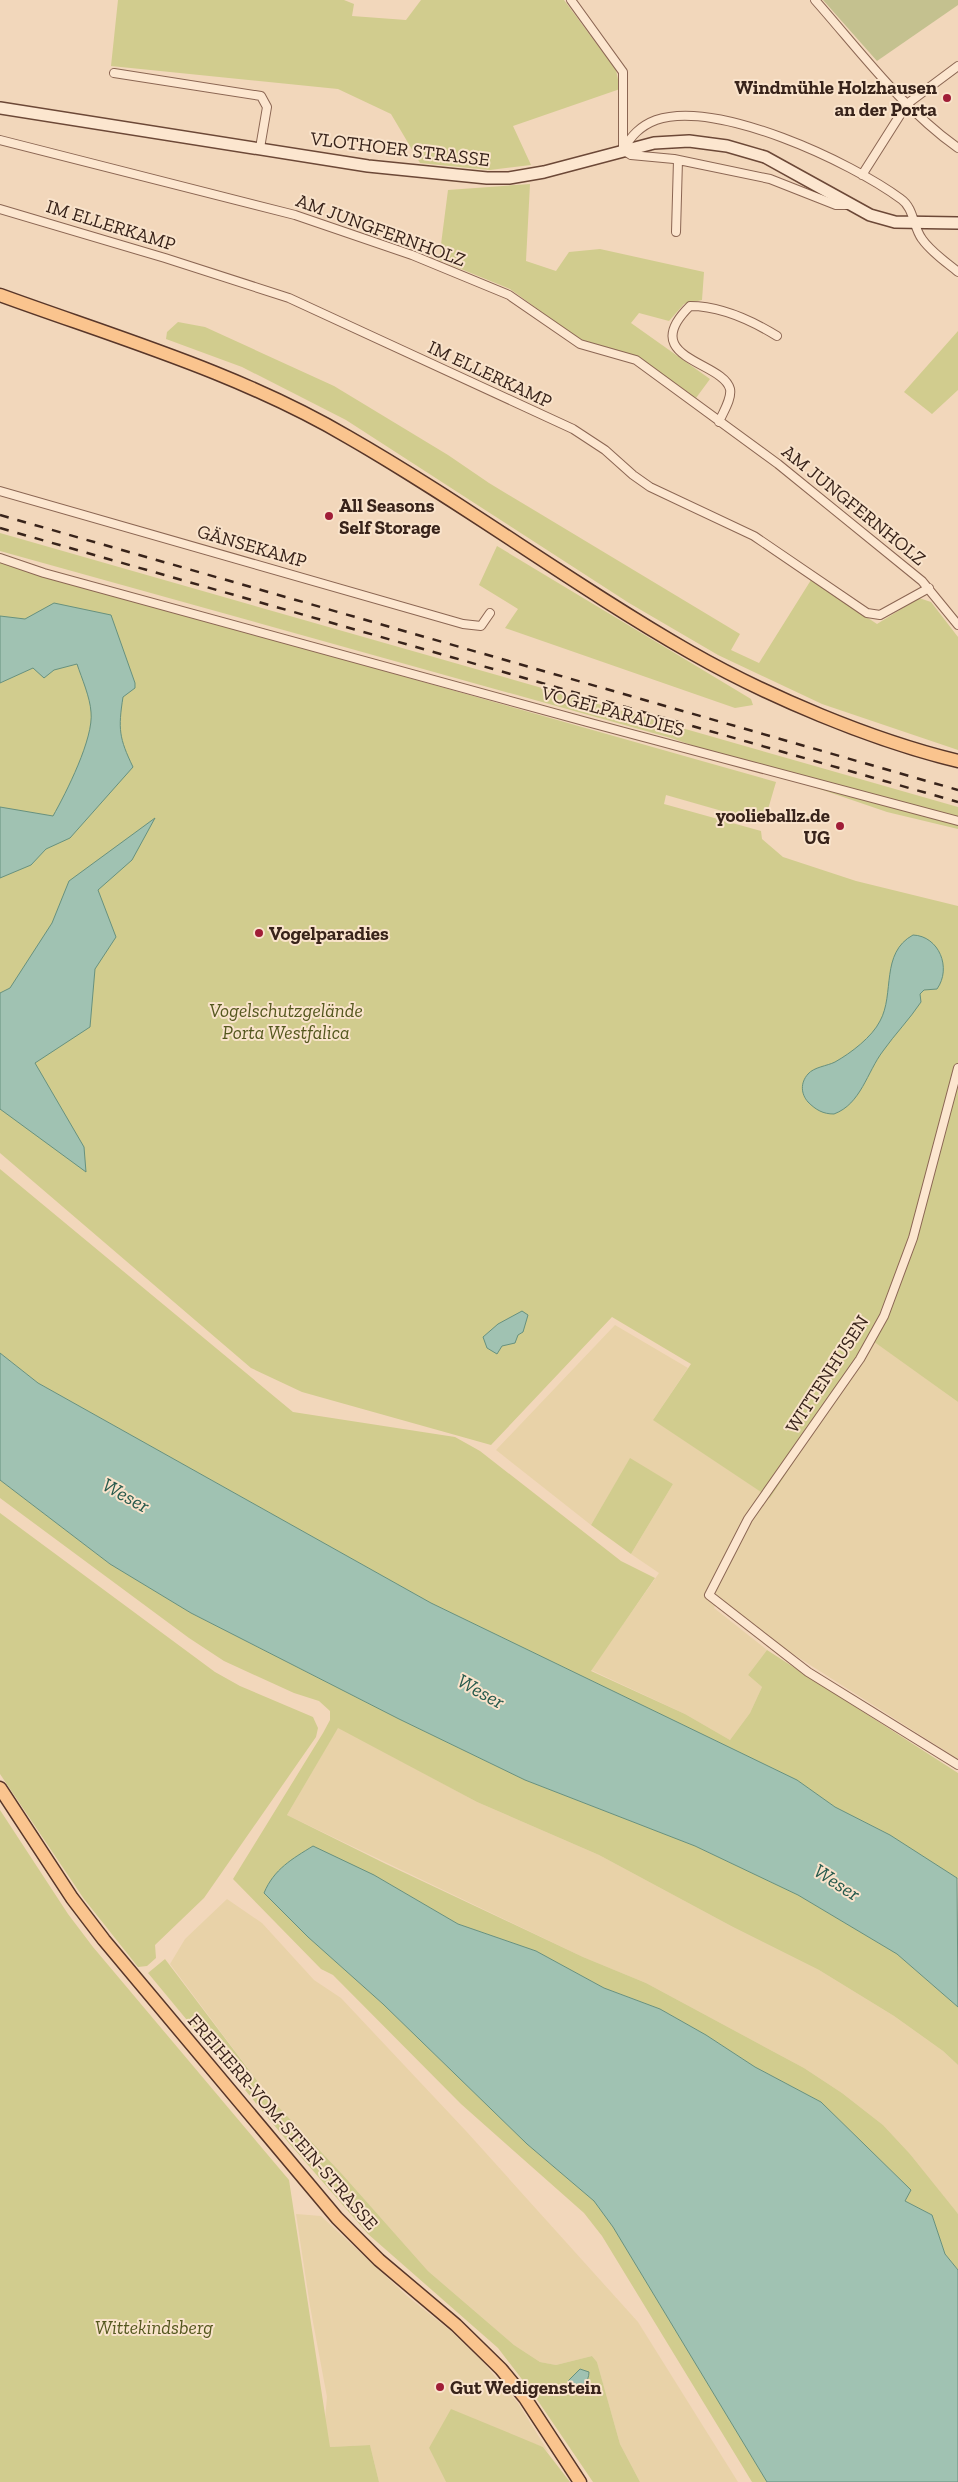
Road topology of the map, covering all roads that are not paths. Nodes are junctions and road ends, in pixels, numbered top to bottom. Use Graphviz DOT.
graph roads {
  1 [pos="571,0"];
  2 [pos="815,0"];
  3 [pos="958,66"];
  4 [pos="114,73"];
  5 [pos="907,104"];
  6 [pos="0,108"];
  7 [pos="0,140"];
  8 [pos="260,148"];
  9 [pos="958,148"];
  10 [pos="623,150"];
  11 [pos="678,160"];
  12 [pos="862,175"];
  13 [pos="849,205"];
  14 [pos="0,209"];
  15 [pos="958,223"];
  16 [pos="916,224"];
  17 [pos="676,232"];
  18 [pos="958,272"];
  19 [pos="0,295"];
  20 [pos="776,336"];
  21 [pos="719,422"];
  22 [pos="0,491"];
  23 [pos="0,558"];
  24 [pos="929,588"];
  25 [pos="490,613"];
  26 [pos="958,625"];
  27 [pos="958,762"];
  28 [pos="958,820"];
  29 [pos="958,1068"];
  30 [pos="958,1765"];
  31 [pos="0,1788"];
  32 [pos="580,2482"];
  1 -- 10 [label="street"];
  2 -- 5 [label="street"];
  3 -- 5 [label="street"];
  4 -- 8 [label="street"];
  5 -- 9 [label="street"];
  5 -- 12 [label="street"];
  6 -- 8 [label="street, VLOTHOER STRASSE"];
  7 -- 21 [label="street, AM JUNGFERNHOLZ"];
  8 -- 10 [label="street, VLOTHOER STRASSE"];
  10 -- 11 [label="street"];
  10 -- 12 [label="street"];
  10 -- 13 [label="street, VLOTHOER STRASSE"];
  11 -- 13 [label="street"];
  11 -- 17 [label="street"];
  12 -- 16 [label="street"];
  13 -- 16 [label="street, VLOTHOER STRASSE"];
  14 -- 24 [label="street, IM ELLERKAMP"];
  15 -- 16 [label="street, VLOTHOER STRASSE"];
  16 -- 18 [label="street"];
  19 -- 27 [label="main road"];
  20 -- 21 [label="street"];
  21 -- 24 [label="street, AM JUNGFERNHOLZ"];
  22 -- 25 [label="street, GÄNSEKAMP"];
  23 -- 28 [label="street, VOGELPARADIES"];
  24 -- 26 [label="street, AM JUNGFERNHOLZ"];
  29 -- 30 [label="street, WITTENHUSEN"];
  31 -- 32 [label="main road, FREIHERR-VOM-STEIN-STRASSE"];
}
